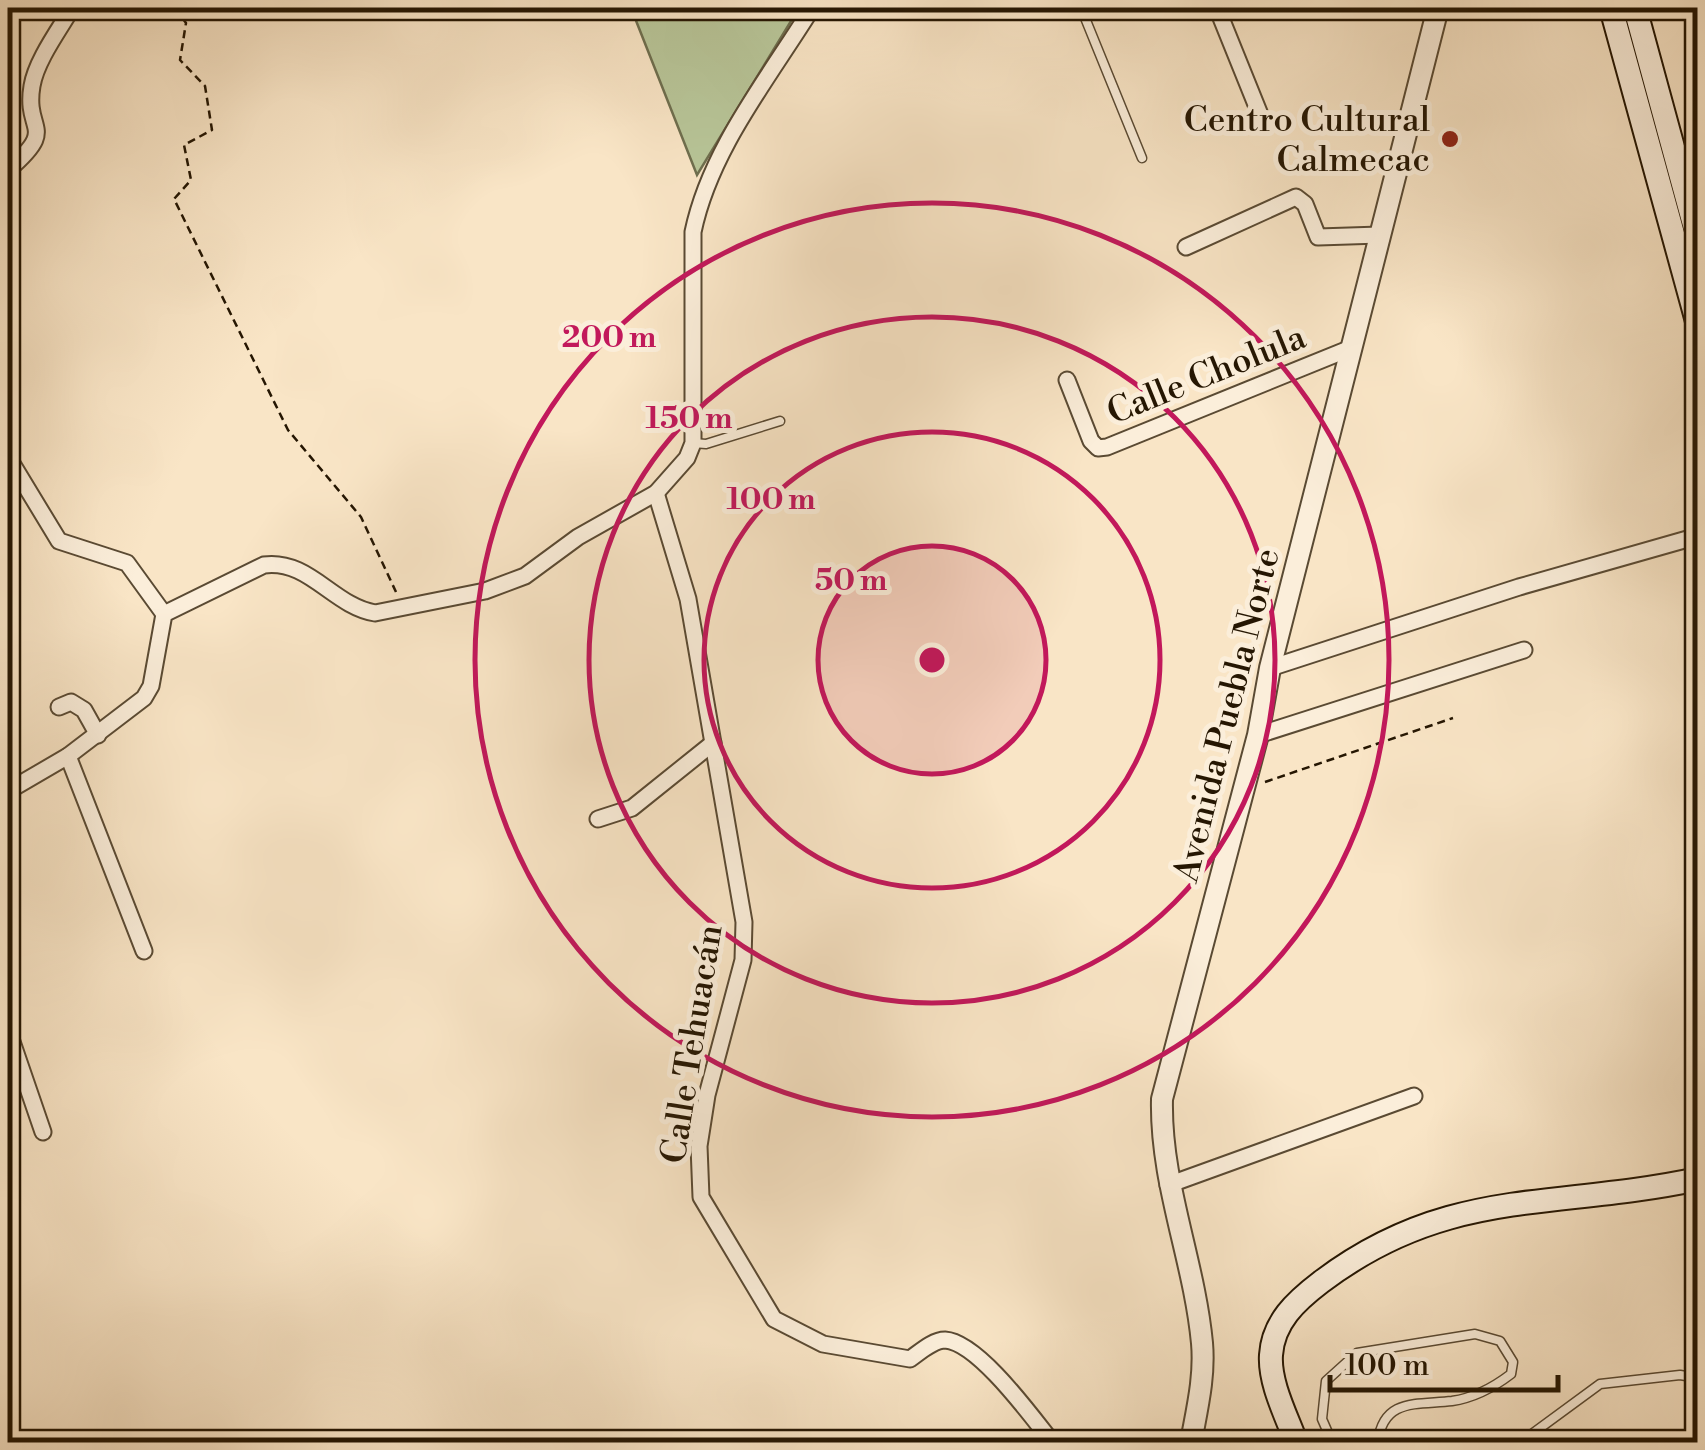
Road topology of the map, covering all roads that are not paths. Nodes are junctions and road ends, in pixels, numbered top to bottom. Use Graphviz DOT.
graph roads {
  1 [pos="72,8"];
  2 [pos="812,8"];
  3 [pos="1081,8"];
  4 [pos="1217,8"];
  5 [pos="1438,8"];
  6 [pos="1611,8"];
  7 [pos="1635,8"];
  8 [pos="1261,117"];
  9 [pos="1142,158"];
  10 [pos="8,170"];
  11 [pos="1380,235"];
  12 [pos="1698,239"];
  13 [pos="1186,247"];
  14 [pos="1698,325"];
  15 [pos="1351,348"];
  16 [pos="1067,380"];
  17 [pos="780,422"];
  18 [pos="693,443"];
  19 [pos="8,457"];
  20 [pos="14,479"];
  21 [pos="656,493"];
  22 [pos="1698,536"];
  23 [pos="164,614"];
  24 [pos="1524,650"];
  25 [pos="1270,668"];
  26 [pos="59,707"];
  27 [pos="1258,734"];
  28 [pos="98,735"];
  29 [pos="713,743"];
  30 [pos="68,756"];
  31 [pos="8,791"];
  32 [pos="598,819"];
  33 [pos="144,951"];
  34 [pos="8,1030"];
  35 [pos="1414,1096"];
  36 [pos="43,1132"];
  37 [pos="1698,1178"];
  38 [pos="1168,1185"];
  39 [pos="1698,1378"];
  40 [pos="1698,1424"];
  41 [pos="1052,1442"];
  42 [pos="1191,1442"];
  43 [pos="1296,1442"];
  44 [pos="1332,1442"];
  45 [pos="1378,1442"];
  46 [pos="1521,1442"];
  47 [pos="1640,1442"];
  48 [pos="1659,1442"];
  49 [pos="1683,1442"];
  1 -- 10 [label="street"];
  2 -- 18 [label="street"];
  3 -- 9 [label="lane"];
  4 -- 8 [label="street"];
  5 -- 11 [label="street, Avenida Puebla Norte"];
  6 -- 14 [label="main road"];
  7 -- 12 [label="main road"];
  11 -- 13 [label="street"];
  11 -- 15 [label="street, Avenida Puebla Norte"];
  15 -- 16 [label="street, Calle Cholula"];
  15 -- 25 [label="street, Avenida Puebla Norte"];
  17 -- 18 [label="lane"];
  18 -- 21 [label="street"];
  19 -- 20 [label="street"];
  20 -- 23 [label="street"];
  21 -- 23 [label="street"];
  21 -- 29 [label="street, Calle Tehuacán"];
  22 -- 25 [label="street"];
  23 -- 28 [label="street"];
  24 -- 27 [label="street"];
  25 -- 27 [label="street, Avenida Puebla Norte"];
  26 -- 28 [label="street"];
  27 -- 38 [label="street, Avenida Puebla Norte"];
  28 -- 30 [label="street"];
  29 -- 32 [label="street"];
  29 -- 41 [label="street, Calle Tehuacán"];
  30 -- 31 [label="street"];
  30 -- 33 [label="street"];
  34 -- 36 [label="street"];
  35 -- 38 [label="street"];
  37 -- 43 [label="main road"];
  38 -- 42 [label="street, Avenida Puebla Norte"];
  39 -- 46 [label="lane"];
  40 -- 49 [label="lane"];
  44 -- 45 [label="lane"];
  47 -- 48 [label="lane"];
}
